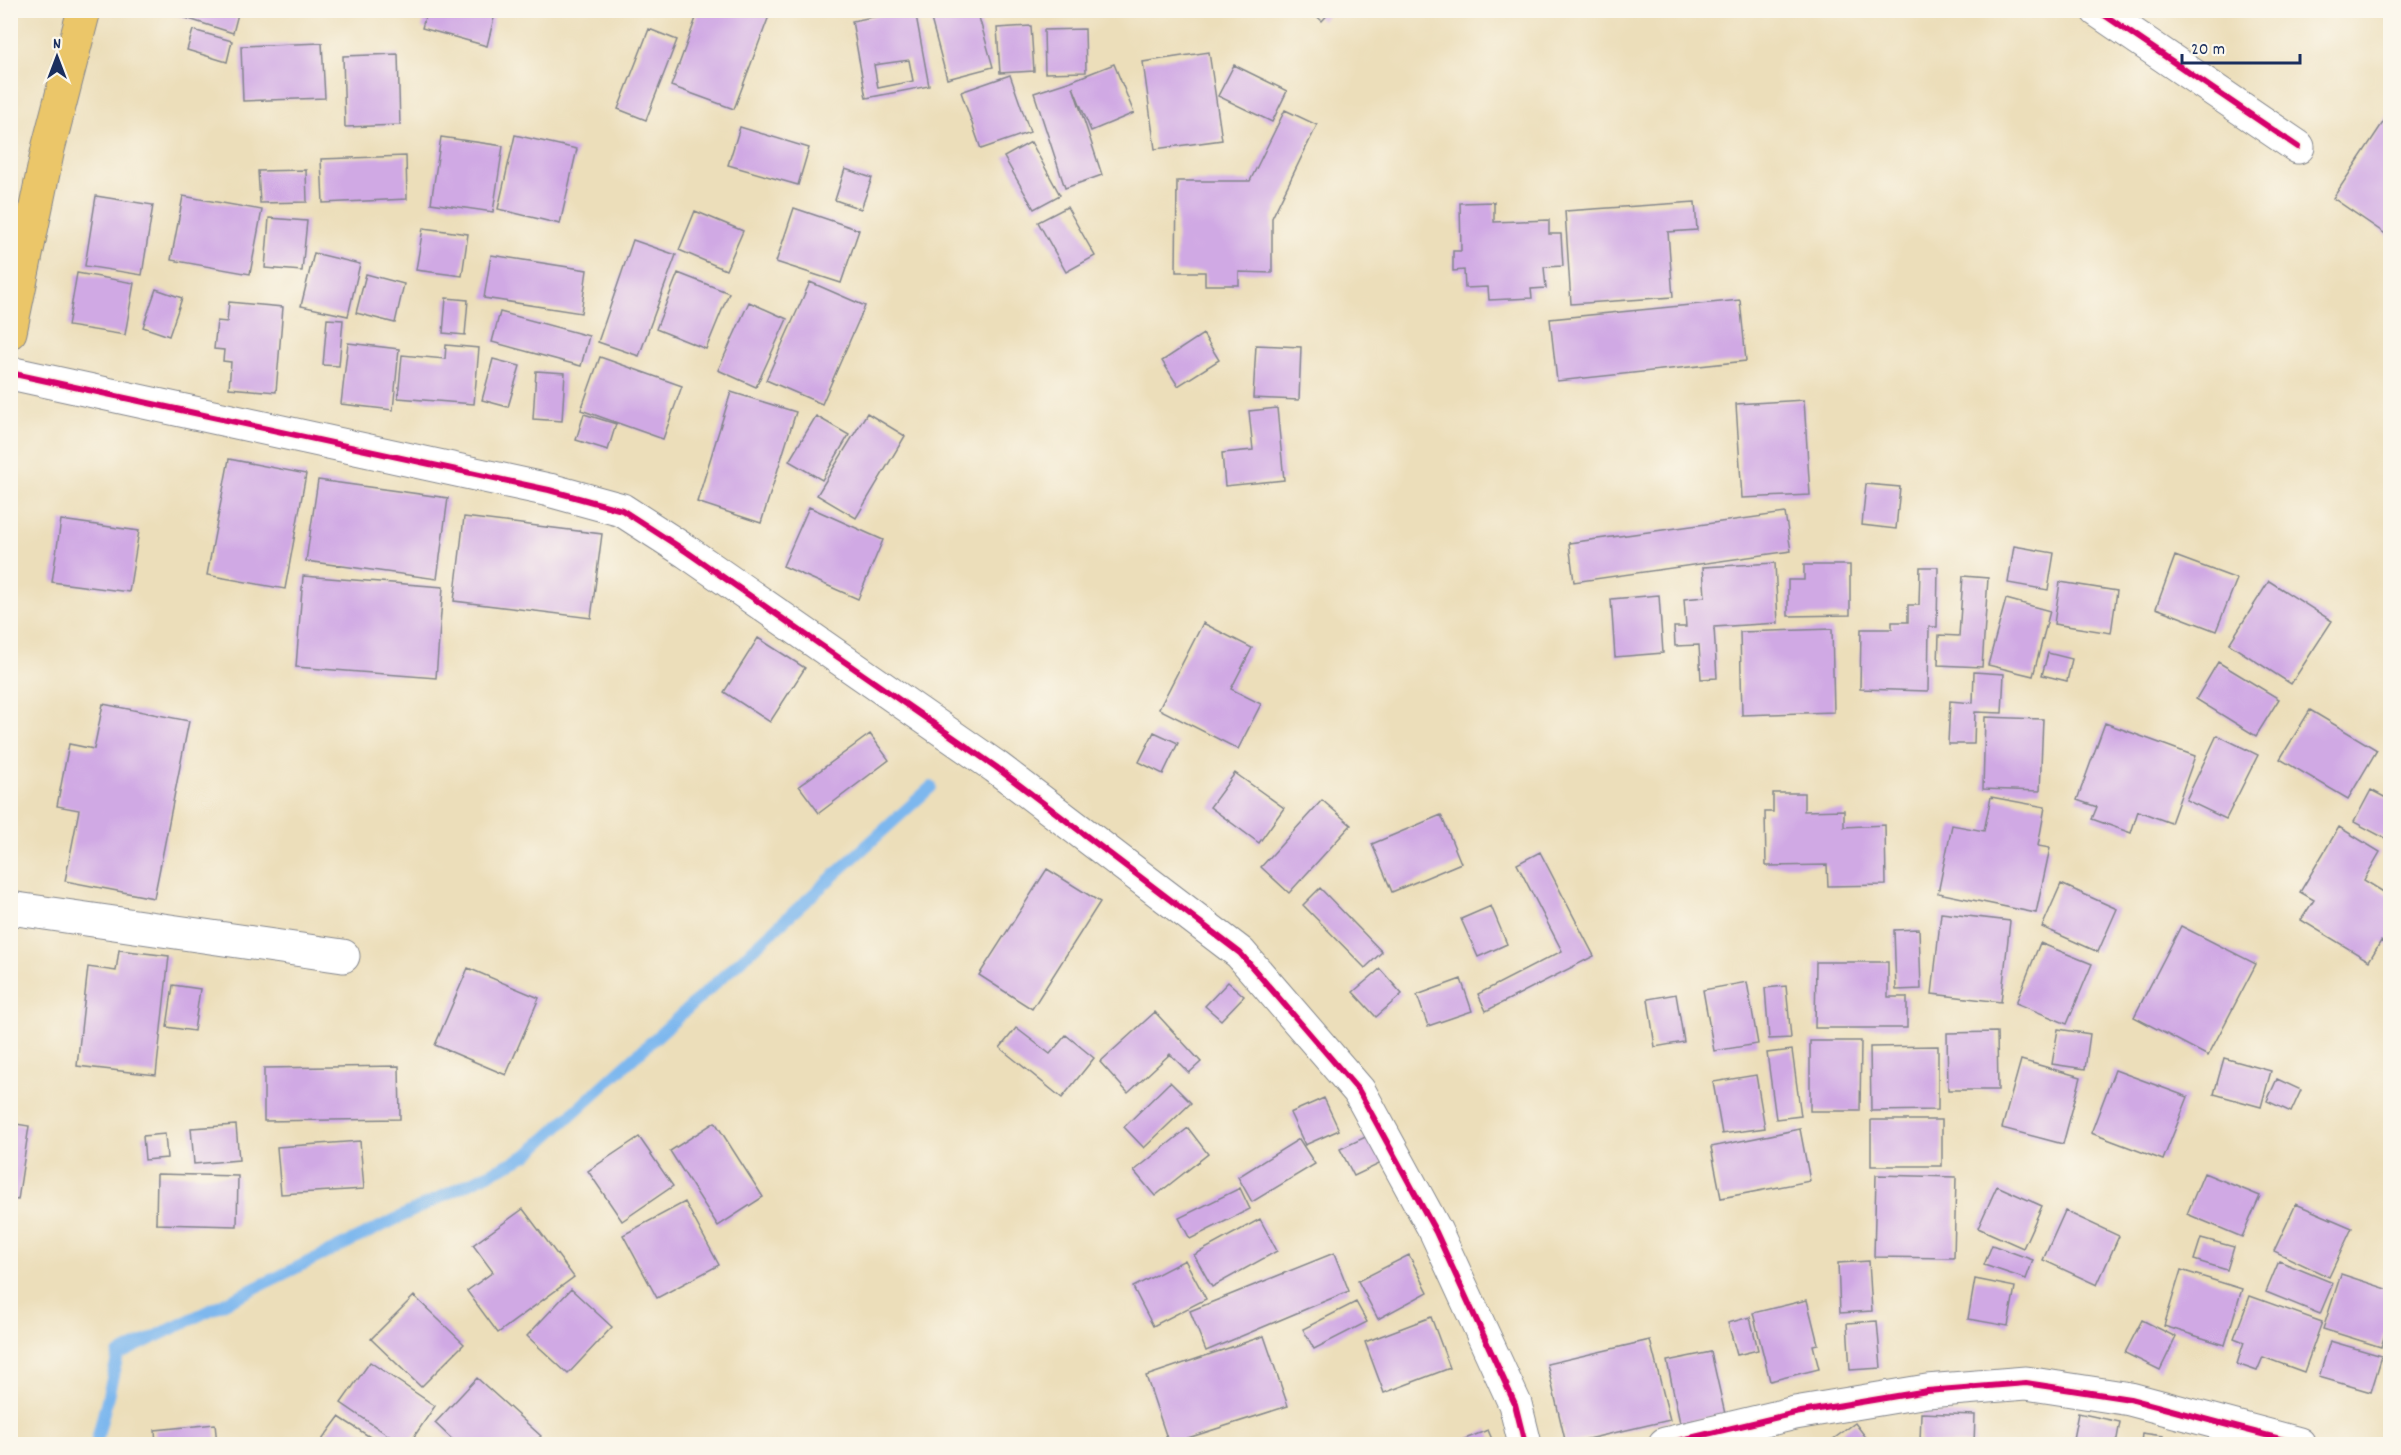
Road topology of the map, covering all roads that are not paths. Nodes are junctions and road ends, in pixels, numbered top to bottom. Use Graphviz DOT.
graph roads {
  1 [pos="84,10"];
  2 [pos="2097,10"];
  3 [pos="2298,147"];
  4 [pos="10,332"];
  5 [pos="10,373"];
  6 [pos="10,908"];
  7 [pos="342,956"];
  8 [pos="1525,1444"];
  9 [pos="1665,1444"];
  10 [pos="2299,1444"];
  1 -- 4 [label="main road"];
  2 -- 3 [label="street"];
  5 -- 8 [label="street"];
  6 -- 7 [label="street"];
  9 -- 10 [label="street"];
}
